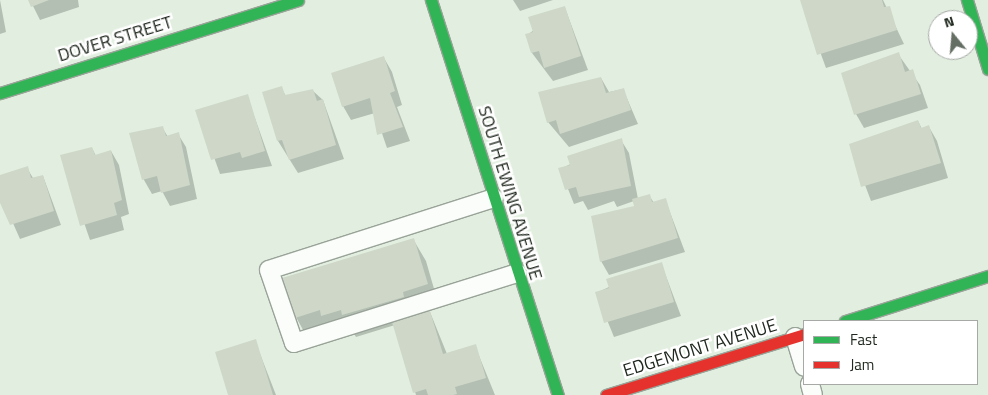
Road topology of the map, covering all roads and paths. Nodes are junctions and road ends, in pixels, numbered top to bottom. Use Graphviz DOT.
graph roads {
  1 [pos="298,0"];
  2 [pos="431,0"];
  3 [pos="967,0"];
  4 [pos="988,69"];
  5 [pos="0,93"];
  6 [pos="494,198"];
  7 [pos="516,273"];
  8 [pos="988,276"];
  9 [pos="848,320"];
  10 [pos="800,336"];
  11 [pos="803,359"];
  12 [pos="558,395"];
  13 [pos="606,395"];
  1 -- 5 [label="street, DOVER STREET"];
  2 -- 6 [label="street, SOUTH EWING AVENUE"];
  3 -- 4 [label="street"];
  6 -- 7 [label="street, SOUTH EWING AVENUE"];
  6 -- 7 [label="lane"];
  7 -- 12 [label="street, SOUTH EWING AVENUE"];
  8 -- 9 [label="street"];
  10 -- 11 [label="lane"];
  10 -- 13 [label="street, EDGEMONT AVENUE"];
}
